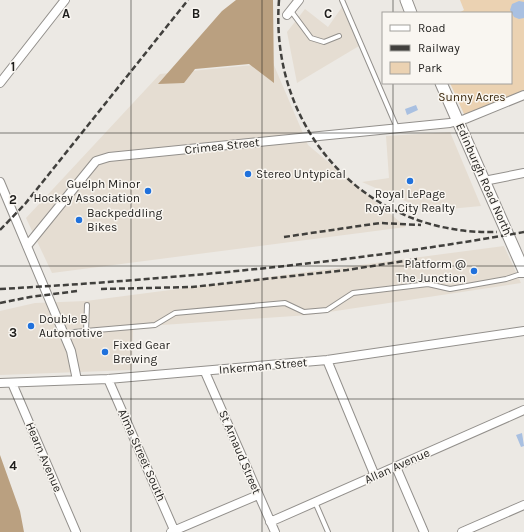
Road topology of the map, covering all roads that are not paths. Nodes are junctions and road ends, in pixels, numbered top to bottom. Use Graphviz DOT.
graph roads {
  1 [pos="65,0"];
  2 [pos="299,0"];
  3 [pos="342,0"];
  4 [pos="406,0"];
  5 [pos="411,12"];
  6 [pos="289,13"];
  7 [pos="339,36"];
  8 [pos="0,83"];
  9 [pos="441,84"];
  10 [pos="523,97"];
  11 [pos="458,121"];
  12 [pos="397,128"];
  13 [pos="524,173"];
  14 [pos="484,181"];
  15 [pos="1,185"];
  16 [pos="27,246"];
  17 [pos="524,270"];
  18 [pos="524,276"];
  19 [pos="87,305"];
  20 [pos="86,331"];
  21 [pos="524,331"];
  22 [pos="64,335"];
  23 [pos="327,360"];
  24 [pos="205,372"];
  25 [pos="108,379"];
  26 [pos="77,380"];
  27 [pos="0,383"];
  28 [pos="12,383"];
  29 [pos="524,410"];
  30 [pos="396,467"];
  31 [pos="375,476"];
  32 [pos="258,495"];
  33 [pos="315,502"];
  34 [pos="524,505"];
  35 [pos="270,522"];
  36 [pos="76,532"];
  37 [pos="174,532"];
  38 [pos="274,532"];
  39 [pos="328,532"];
  40 [pos="424,532"];
  41 [pos="462,532"];
  1 -- 8 [label="street"];
  2 -- 6 [label="street"];
  3 -- 12 [label="lane"];
  4 -- 5 [label="main road"];
  6 -- 7 [label="lane"];
  9 -- 11 [label="main road, Edinburgh Road North"];
  10 -- 11 [label="street, Crimea Street"];
  11 -- 12 [label="street, Crimea Street"];
  11 -- 14 [label="main road, Edinburgh Road North"];
  12 -- 16 [label="street, Crimea Street"];
  13 -- 14 [label="street"];
  14 -- 17 [label="main road, Edinburgh Road North"];
  15 -- 16 [label="street"];
  16 -- 22 [label="street"];
  18 -- 20 [label="lane"];
  19 -- 20 [label="lane"];
  20 -- 22 [label="lane"];
  21 -- 23 [label="street, Inkerman Street"];
  22 -- 26 [label="street"];
  23 -- 24 [label="street, Inkerman Street"];
  23 -- 31 [label="street"];
  24 -- 25 [label="street, Inkerman Street"];
  24 -- 32 [label="street, St Arnaud Street"];
  25 -- 26 [label="street, Inkerman Street"];
  25 -- 37 [label="street, Alma Street South"];
  26 -- 28 [label="street, Inkerman Street"];
  27 -- 28 [label="street, Inkerman Street"];
  28 -- 36 [label="street, Hearn Avenue"];
  29 -- 30 [label="street, Allan Avenue"];
  30 -- 31 [label="street, Allan Avenue"];
  30 -- 40 [label="street"];
  31 -- 33 [label="street, Allan Avenue"];
  32 -- 35 [label="street, St Arnaud Street"];
  32 -- 37 [label="street"];
  33 -- 35 [label="street, Allan Avenue"];
  33 -- 39 [label="lane"];
  34 -- 41 [label="street"];
  35 -- 38 [label="street, St Arnaud Street"];
}
